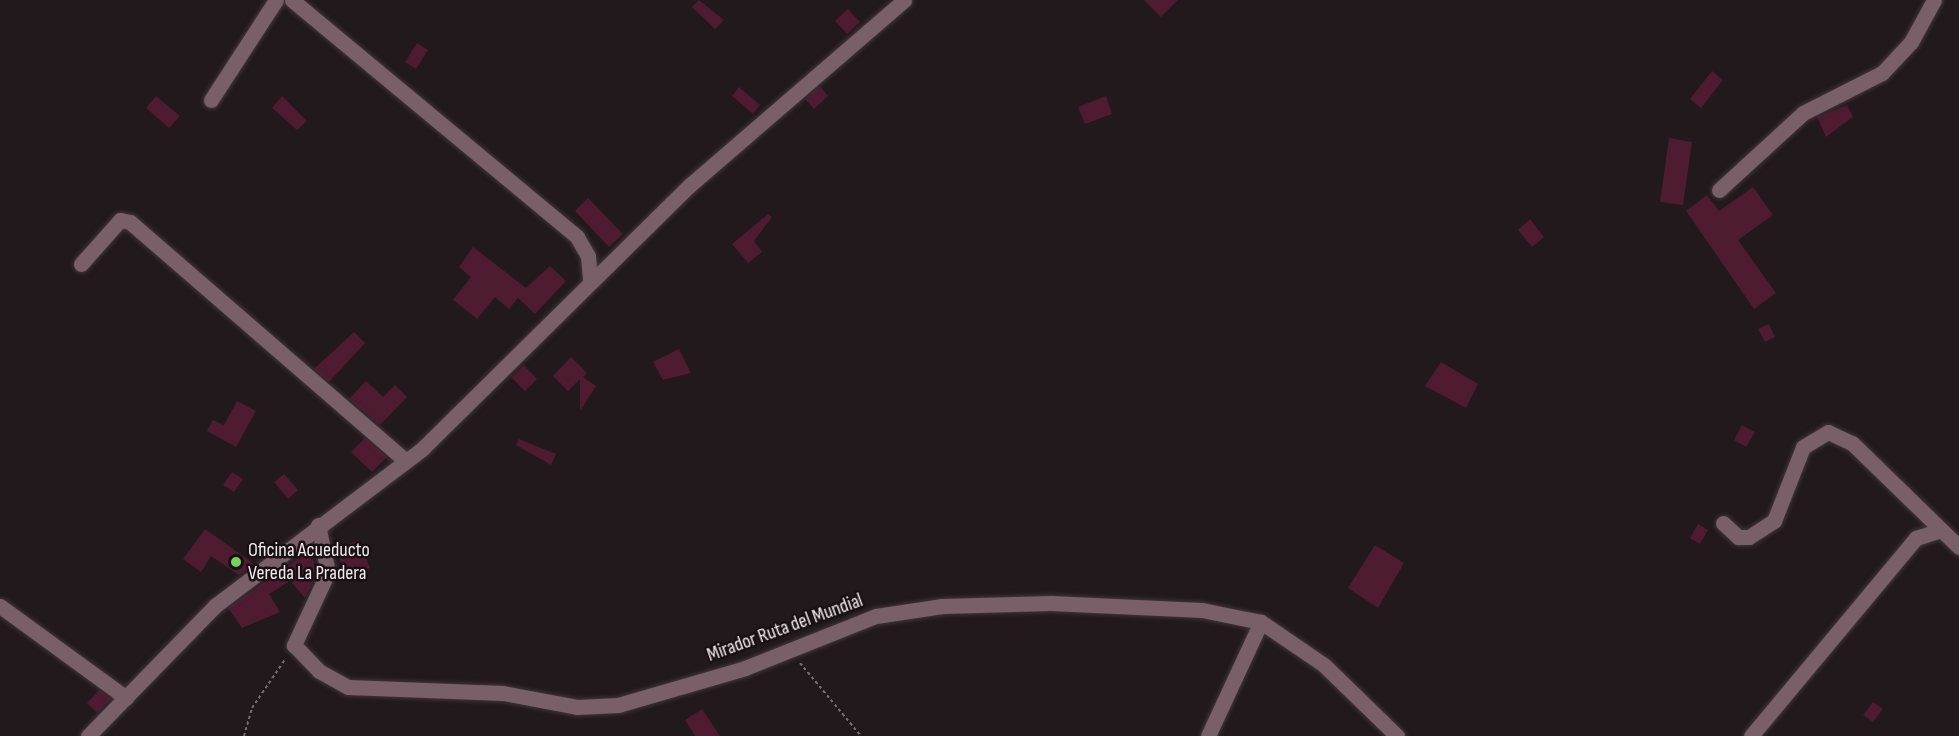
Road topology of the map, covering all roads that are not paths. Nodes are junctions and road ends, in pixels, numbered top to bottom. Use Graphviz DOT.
graph roads {
  1 [pos="276,0"];
  2 [pos="292,0"];
  3 [pos="904,0"];
  4 [pos="1934,0"];
  5 [pos="211,100"];
  6 [pos="1719,190"];
  7 [pos="81,264"];
  8 [pos="590,280"];
  9 [pos="406,461"];
  10 [pos="1723,523"];
  11 [pos="318,525"];
  12 [pos="1941,530"];
  13 [pos="1959,547"];
  14 [pos="0,606"];
  15 [pos="1261,622"];
  16 [pos="126,698"];
  17 [pos="88,736"];
  18 [pos="1208,736"];
  19 [pos="1397,736"];
  20 [pos="1751,736"];
  1 -- 5 [label="street"];
  2 -- 8 [label="street"];
  3 -- 8 [label="street"];
  4 -- 6 [label="street"];
  7 -- 9 [label="street"];
  8 -- 9 [label="street"];
  9 -- 11 [label="street"];
  10 -- 12 [label="street"];
  11 -- 15 [label="street, Mirador Ruta del Mundial"];
  11 -- 16 [label="street"];
  12 -- 13 [label="street"];
  12 -- 20 [label="street"];
  14 -- 16 [label="street"];
  15 -- 18 [label="street"];
  15 -- 19 [label="street, Mirador Ruta del Mundial"];
  16 -- 17 [label="street"];
}
